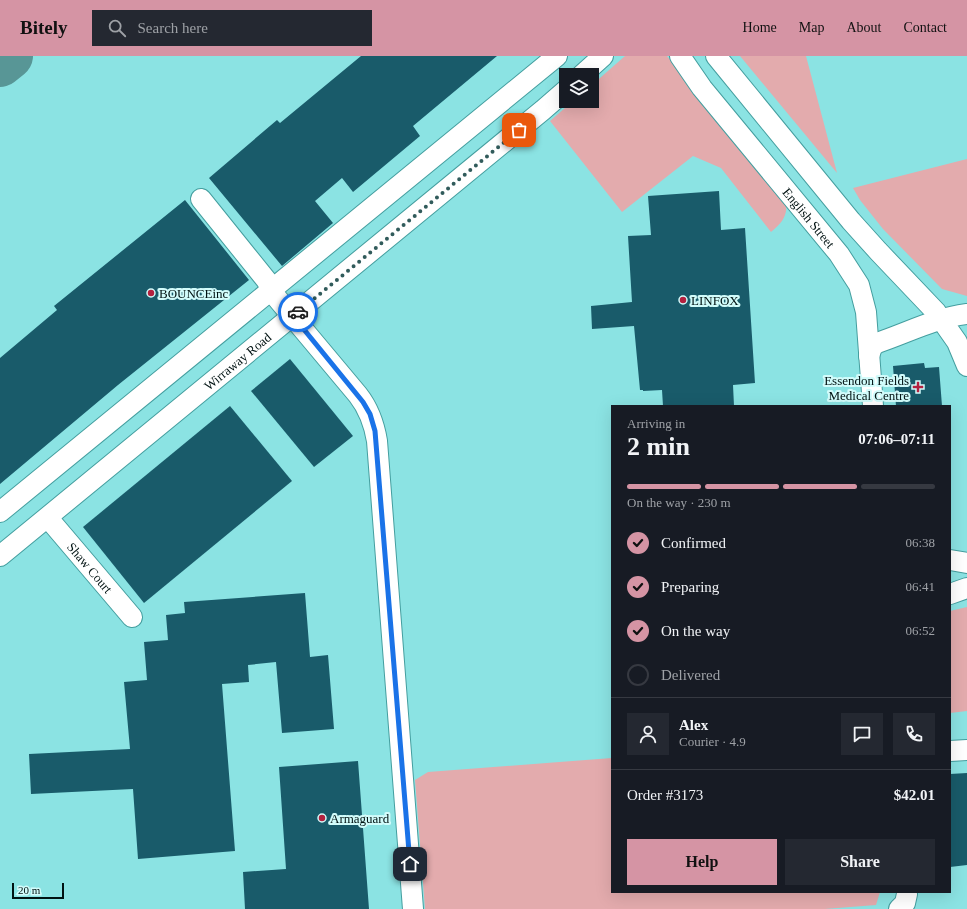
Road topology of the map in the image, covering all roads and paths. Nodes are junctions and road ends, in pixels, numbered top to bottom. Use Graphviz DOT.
graph roads {
  1 [pos="557,56"];
  2 [pos="603,56"];
  3 [pos="680,56"];
  4 [pos="716,56"];
  5 [pos="590,68"];
  6 [pos="523,84"];
  7 [pos="559,96"];
  8 [pos="543,110"];
  9 [pos="830,195"];
  10 [pos="201,199"];
  11 [pos="806,215"];
  12 [pos="271,291"];
  13 [pos="967,314"];
  14 [pos="293,316"];
  15 [pos="942,320"];
  16 [pos="869,356"];
  17 [pos="967,366"];
  18 [pos="873,405"];
  19 [pos="0,512"];
  20 [pos="48,518"];
  21 [pos="0,556"];
  22 [pos="951,560"];
  23 [pos="967,563"];
  24 [pos="967,588"];
  25 [pos="951,594"];
  26 [pos="132,617"];
  27 [pos="967,750"];
  28 [pos="951,751"];
  29 [pos="413,909"];
  1 -- 6 [label="street"];
  2 -- 5 [label="street"];
  3 -- 11 [label="street, English Street"];
  4 -- 9 [label="street"];
  6 -- 8 [label="street"];
  6 -- 12 [label="street"];
  7 -- 8 [label="street, Wirraway Road"];
  8 -- 14 [label="street, Wirraway Road"];
  9 -- 11 [label="street"];
  9 -- 15 [label="street"];
  10 -- 12 [label="street"];
  11 -- 16 [label="street, English Street"];
  12 -- 14 [label="street"];
  12 -- 19 [label="street"];
  13 -- 15 [label="street"];
  14 -- 20 [label="street, Wirraway Road"];
  14 -- 29 [label="street"];
  15 -- 16 [label="street"];
  15 -- 17 [label="street"];
  16 -- 18 [label="street, English Street"];
  20 -- 21 [label="street, Wirraway Road"];
  20 -- 26 [label="street, Shaw Court"];
  22 -- 23 [label="street"];
  24 -- 25 [label="street"];
  27 -- 28 [label="street"];
}
